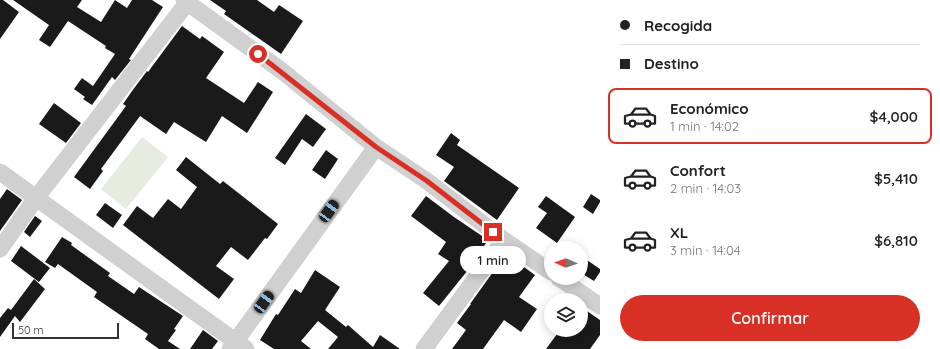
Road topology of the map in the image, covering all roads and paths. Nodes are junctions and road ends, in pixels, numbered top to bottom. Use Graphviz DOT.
graph roads {
  1 [pos="185,1"];
  2 [pos="376,147"];
  3 [pos="0,172"];
  4 [pos="36,198"];
  5 [pos="504,240"];
  6 [pos="0,250"];
  7 [pos="544,267"];
  8 [pos="569,285"];
  9 [pos="600,306"];
  10 [pos="237,346"];
  11 [pos="424,349"];
  1 -- 2 [label="street"];
  1 -- 4 [label="street"];
  2 -- 5 [label="street"];
  2 -- 10 [label="street"];
  3 -- 4 [label="street"];
  4 -- 6 [label="street"];
  4 -- 10 [label="street"];
  5 -- 7 [label="street"];
  5 -- 11 [label="street"];
  8 -- 9 [label="street"];
}
